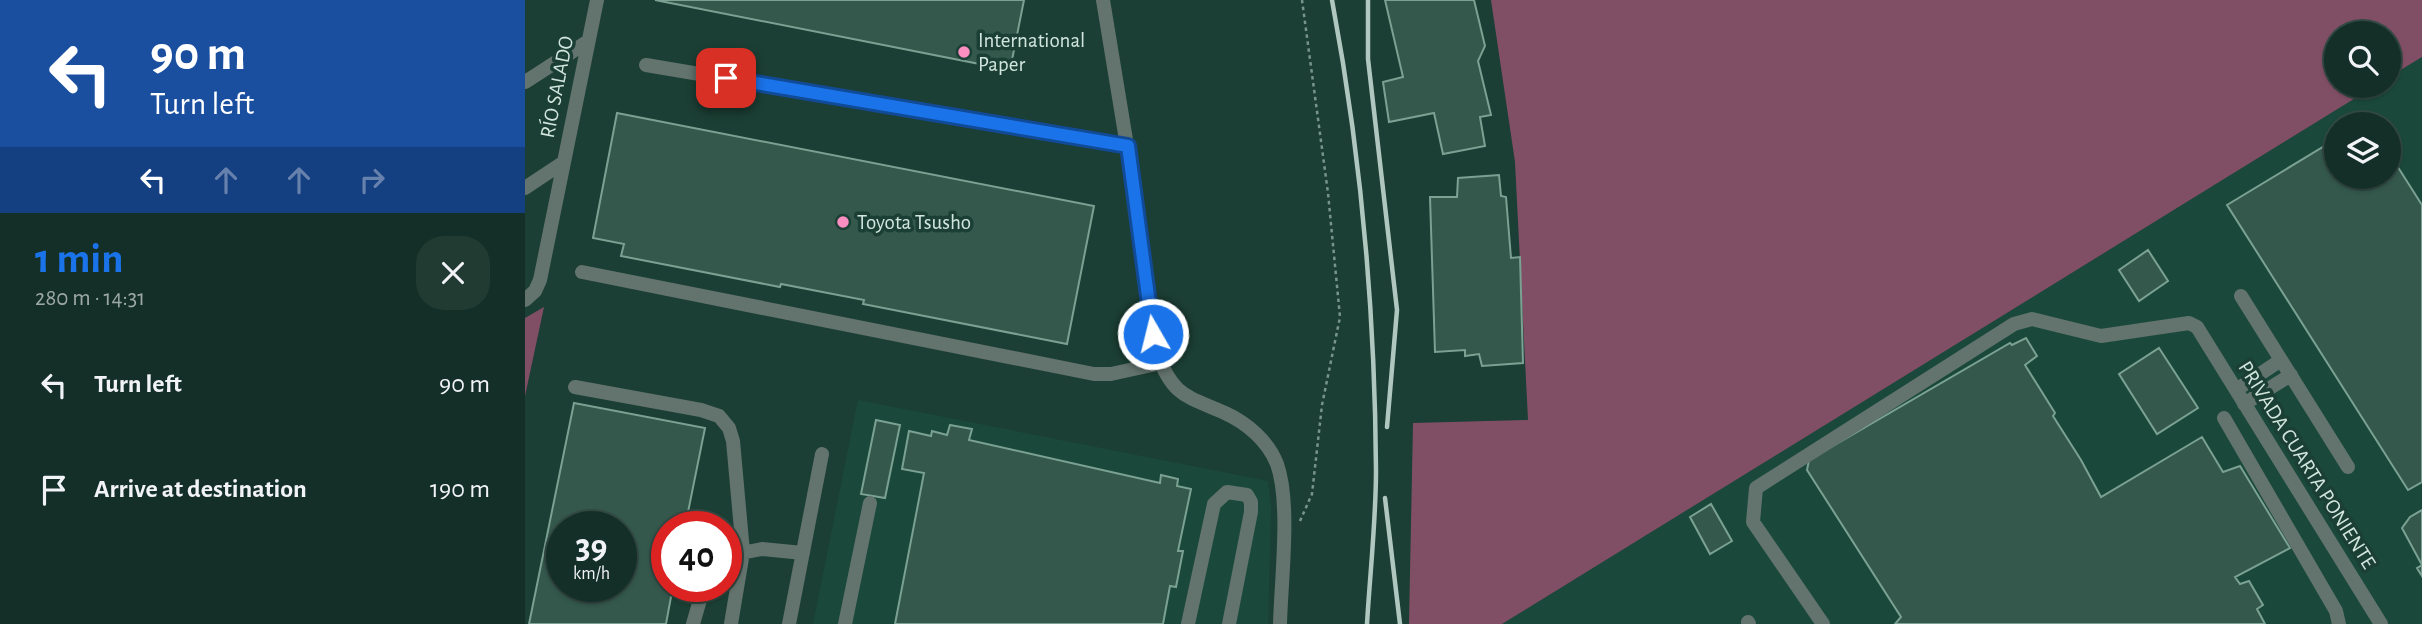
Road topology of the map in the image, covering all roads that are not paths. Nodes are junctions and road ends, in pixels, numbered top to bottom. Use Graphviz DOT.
graph roads {
  1 [pos="597,0"];
  2 [pos="1103,0"];
  3 [pos="587,42"];
  4 [pos="646,65"];
  5 [pos="525,82"];
  6 [pos="1128,146"];
  7 [pos="564,162"];
  8 [pos="525,188"];
  9 [pos="582,272"];
  10 [pos="2241,296"];
  11 [pos="525,300"];
  12 [pos="2281,360"];
  13 [pos="1161,363"];
  14 [pos="2291,375"];
  15 [pos="575,387"];
  16 [pos="2236,390"];
  17 [pos="2244,404"];
  18 [pos="2224,418"];
  19 [pos="822,454"];
  20 [pos="2348,467"];
  21 [pos="870,503"];
  22 [pos="743,552"];
  23 [pos="803,553"];
  24 [pos="699,602"];
  25 [pos="693,624"];
  26 [pos="731,624"];
  27 [pos="789,624"];
  28 [pos="845,624"];
  29 [pos="1188,624"];
  30 [pos="1229,624"];
  31 [pos="1280,624"];
  32 [pos="1823,624"];
  33 [pos="2339,624"];
  34 [pos="2381,624"];
  1 -- 3 [label="street, RÍO SALADO"];
  2 -- 6 [label="street"];
  3 -- 5 [label="street"];
  3 -- 7 [label="street, RÍO SALADO"];
  4 -- 6 [label="street"];
  6 -- 13 [label="street"];
  7 -- 8 [label="street"];
  7 -- 11 [label="street, RÍO SALADO"];
  9 -- 13 [label="street"];
  10 -- 12 [label="street"];
  12 -- 14 [label="street"];
  12 -- 16 [label="street"];
  13 -- 31 [label="street"];
  14 -- 17 [label="street"];
  14 -- 20 [label="street"];
  15 -- 22 [label="street"];
  16 -- 17 [label="street, PRIVADA CUARTA PONIENTE"];
  16 -- 32 [label="street, PRIVADA CUARTA PONIENTE"];
  17 -- 34 [label="street, PRIVADA CUARTA PONIENTE"];
  18 -- 33 [label="street"];
  19 -- 23 [label="street"];
  21 -- 28 [label="street"];
  22 -- 23 [label="street"];
  22 -- 26 [label="street"];
  23 -- 27 [label="street"];
  24 -- 25 [label="street"];
  29 -- 30 [label="street"];
}
